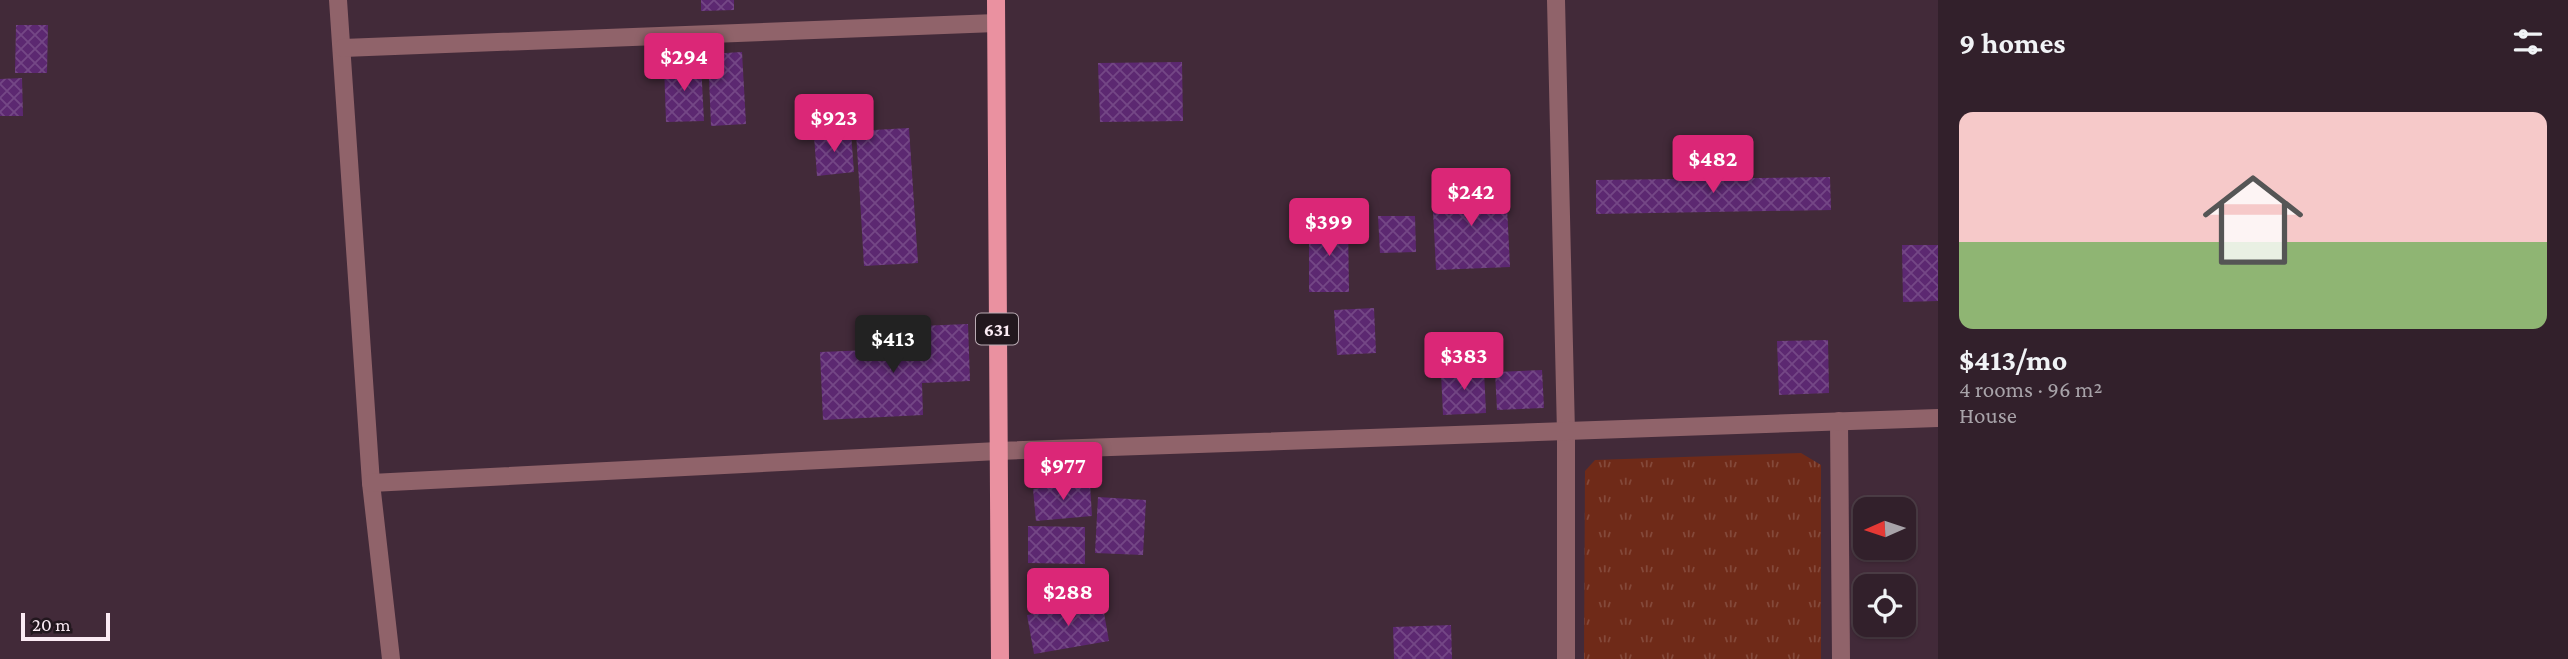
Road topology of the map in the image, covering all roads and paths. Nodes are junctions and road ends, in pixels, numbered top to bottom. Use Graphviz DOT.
graph roads {
  1 [pos="338,0"];
  2 [pos="996,0"];
  3 [pos="1556,0"];
  4 [pos="996,23"];
  5 [pos="343,48"];
  6 [pos="1938,418"];
  7 [pos="1839,421"];
  8 [pos="1566,433"];
  9 [pos="998,451"];
  10 [pos="371,483"];
  11 [pos="391,659"];
  12 [pos="1000,659"];
  13 [pos="1566,659"];
  14 [pos="1840,659"];
  1 -- 5 [label="street"];
  2 -- 4 [label="main road, 631"];
  3 -- 8 [label="street"];
  4 -- 5 [label="street"];
  4 -- 9 [label="main road, 631"];
  5 -- 10 [label="street"];
  6 -- 7 [label="street"];
  7 -- 8 [label="street"];
  7 -- 14 [label="street"];
  8 -- 9 [label="street"];
  8 -- 13 [label="street"];
  9 -- 10 [label="street"];
  9 -- 12 [label="main road, 631"];
  10 -- 11 [label="street"];
}
